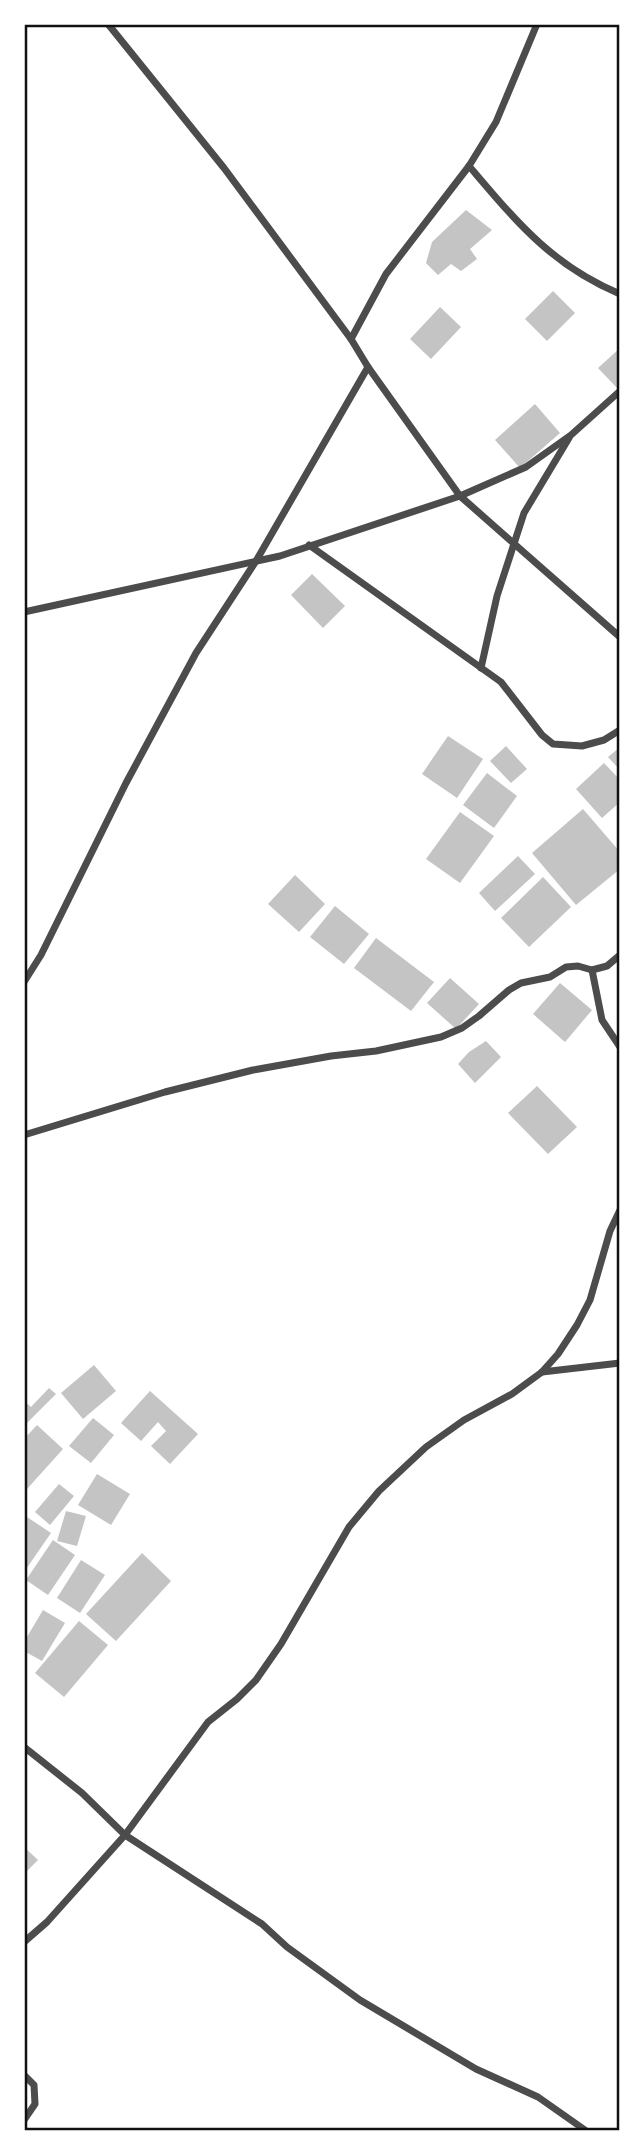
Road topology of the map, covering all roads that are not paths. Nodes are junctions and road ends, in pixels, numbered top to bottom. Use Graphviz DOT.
graph roads {
  1 [pos="108,24"];
  2 [pos="537,24"];
  3 [pos="469,166"];
  4 [pos="620,294"];
  5 [pos="351,339"];
  6 [pos="368,367"];
  7 [pos="620,391"];
  8 [pos="571,435"];
  9 [pos="460,496"];
  10 [pos="513,543"];
  11 [pos="309,545"];
  12 [pos="256,561"];
  13 [pos="24,612"];
  14 [pos="620,637"];
  15 [pos="481,668"];
  16 [pos="620,730"];
  17 [pos="620,956"];
  18 [pos="592,970"];
  19 [pos="24,982"];
  20 [pos="620,1047"];
  21 [pos="24,1135"];
  22 [pos="620,1210"];
  23 [pos="620,1363"];
  24 [pos="542,1372"];
  25 [pos="24,1747"];
  26 [pos="125,1835"];
  27 [pos="24,1942"];
  28 [pos="24,2075"];
  29 [pos="24,2120"];
  30 [pos="585,2130"];
  1 -- 5 [label="street"];
  2 -- 3 [label="street"];
  3 -- 4 [label="street"];
  3 -- 5 [label="street"];
  5 -- 6 [label="street"];
  6 -- 9 [label="street"];
  6 -- 12 [label="street"];
  7 -- 8 [label="street"];
  8 -- 9 [label="street"];
  8 -- 10 [label="street"];
  9 -- 10 [label="street"];
  9 -- 11 [label="street"];
  10 -- 14 [label="street"];
  10 -- 15 [label="street"];
  11 -- 12 [label="street"];
  11 -- 15 [label="street"];
  12 -- 13 [label="street"];
  12 -- 19 [label="street"];
  15 -- 16 [label="street"];
  17 -- 18 [label="street"];
  18 -- 20 [label="street"];
  18 -- 21 [label="street"];
  22 -- 24 [label="street"];
  23 -- 24 [label="street"];
  24 -- 26 [label="street"];
  25 -- 26 [label="street"];
  26 -- 27 [label="street"];
  26 -- 30 [label="street"];
  28 -- 29 [label="street"];
}
